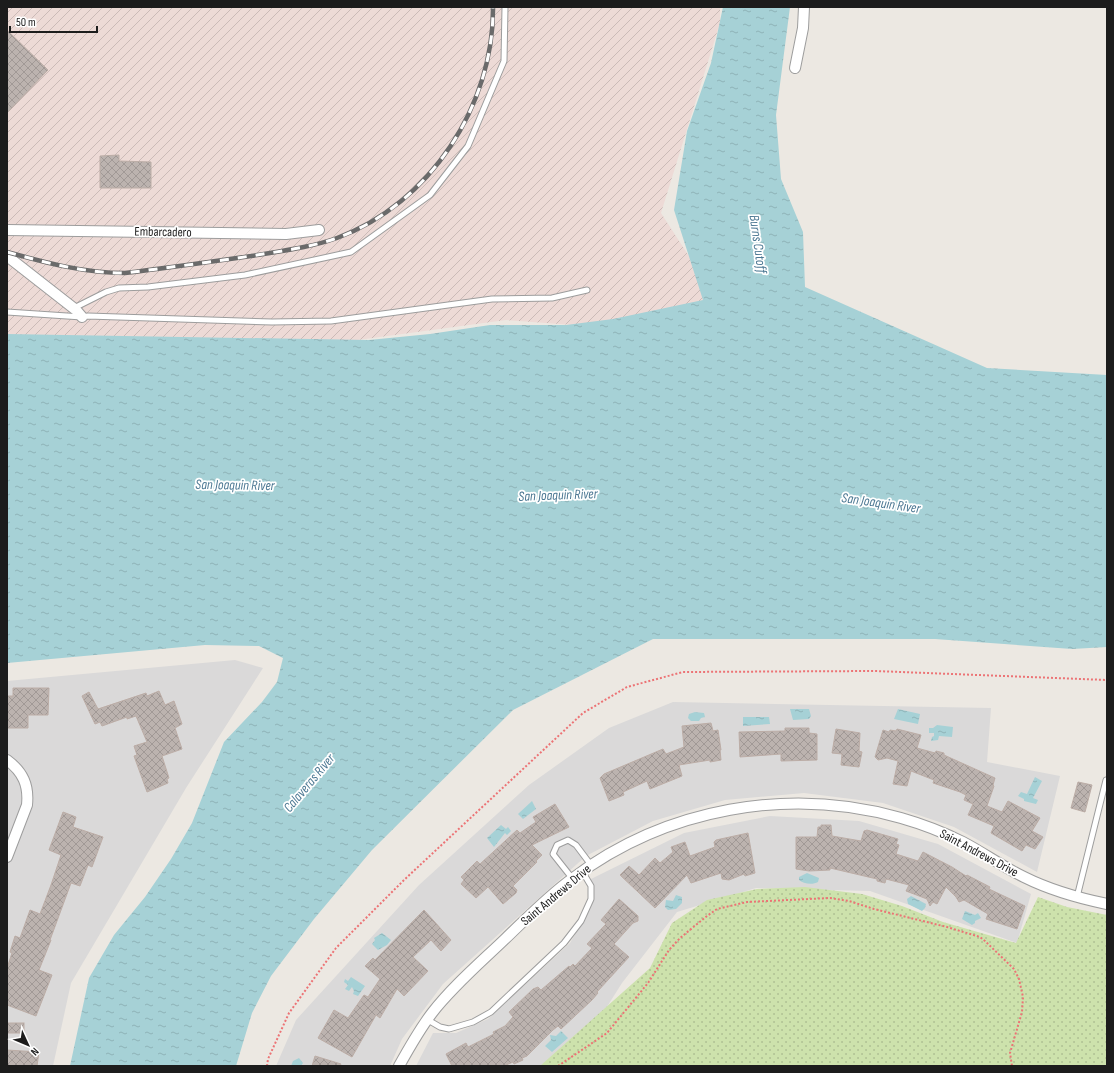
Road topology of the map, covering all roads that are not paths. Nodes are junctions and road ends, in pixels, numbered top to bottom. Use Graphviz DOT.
graph roads {
  1 [pos="505,7"];
  2 [pos="804,7"];
  3 [pos="795,68"];
  4 [pos="7,230"];
  5 [pos="318,230"];
  6 [pos="7,256"];
  7 [pos="586,290"];
  8 [pos="74,308"];
  9 [pos="7,312"];
  10 [pos="82,317"];
  11 [pos="7,760"];
  12 [pos="1106,780"];
  13 [pos="7,857"];
  14 [pos="591,865"];
  15 [pos="582,871"];
  16 [pos="572,878"];
  17 [pos="1077,897"];
  18 [pos="1107,904"];
  19 [pos="428,1020"];
  20 [pos="399,1066"];
  1 -- 8 [label="lane"];
  2 -- 3 [label="street"];
  4 -- 5 [label="street, Embarcadero"];
  6 -- 8 [label="street"];
  7 -- 10 [label="lane"];
  8 -- 10 [label="street"];
  9 -- 10 [label="lane"];
  11 -- 13 [label="street"];
  12 -- 17 [label="lane"];
  14 -- 15 [label="street, Saint Andrews Drive"];
  14 -- 16 [label="lane"];
  14 -- 17 [label="street, Saint Andrews Drive"];
  15 -- 16 [label="street, Saint Andrews Drive"];
  15 -- 19 [label="lane"];
  16 -- 19 [label="street, Saint Andrews Drive"];
  17 -- 18 [label="street, Saint Andrews Drive"];
  19 -- 20 [label="street, Saint Andrews Drive"];
}
